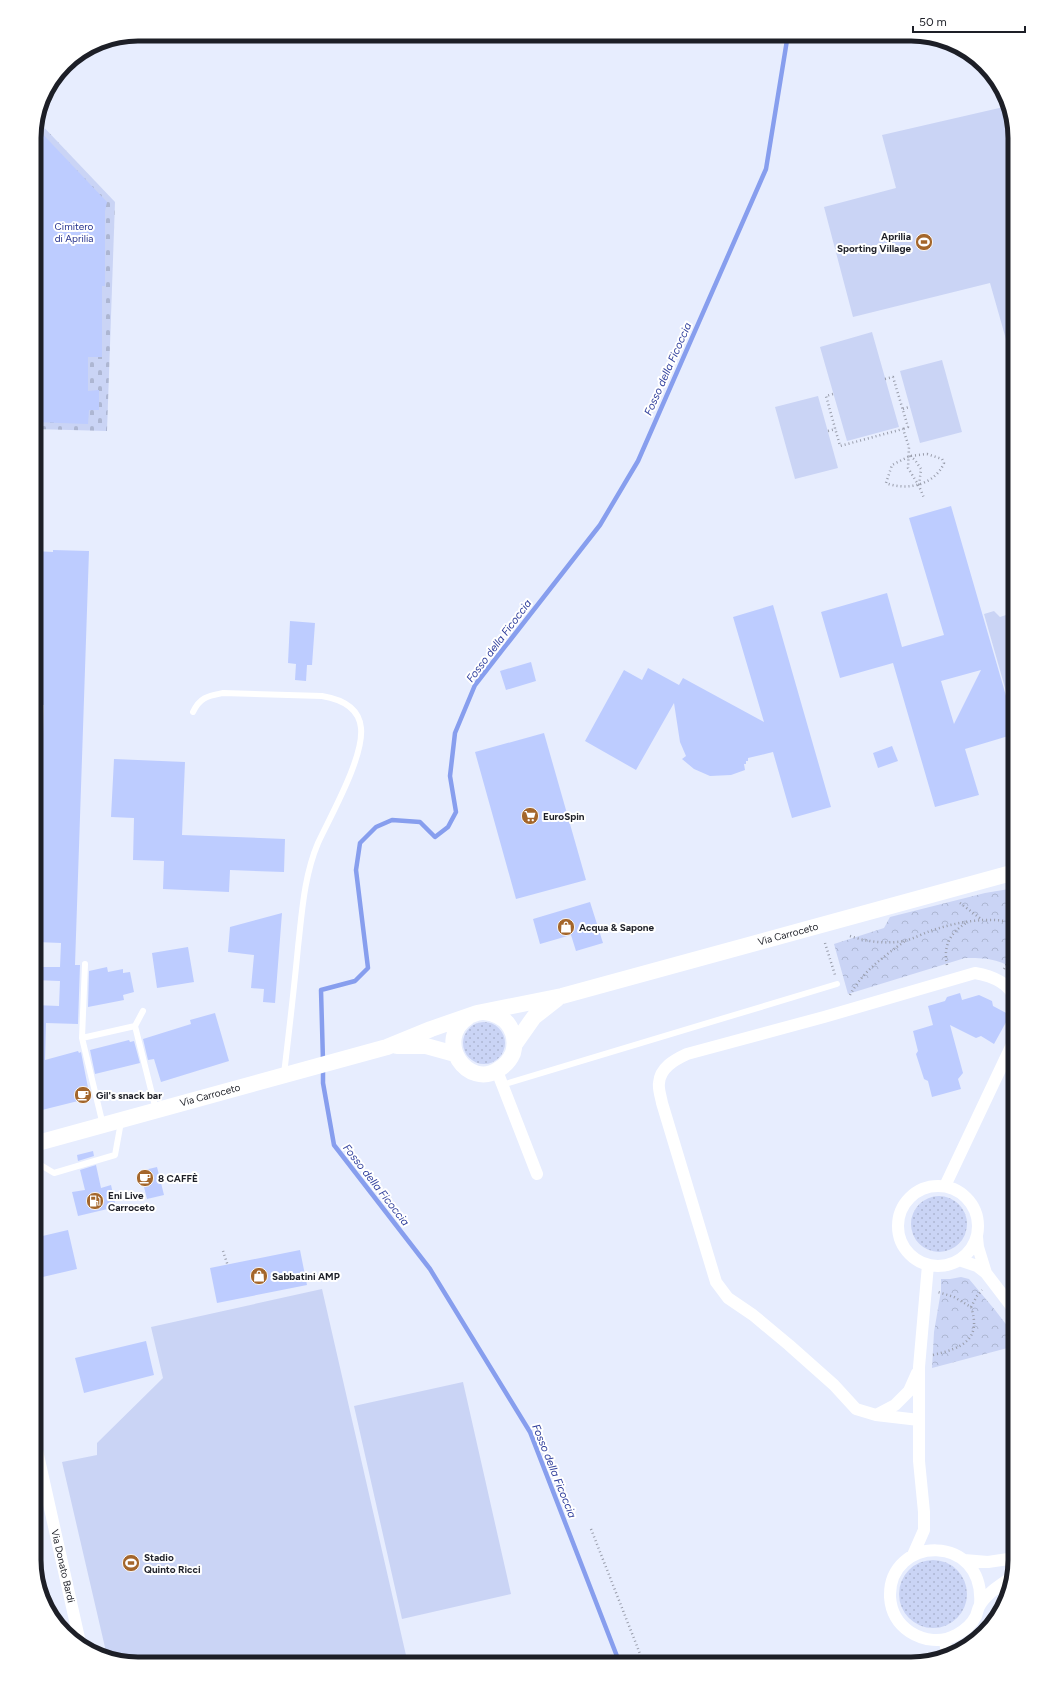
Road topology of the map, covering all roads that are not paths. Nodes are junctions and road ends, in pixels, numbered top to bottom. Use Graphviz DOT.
graph roads {
  1 [pos="193,712"];
  2 [pos="1008,874"];
  3 [pos="84,964"];
  4 [pos="837,984"];
  5 [pos="1008,990"];
  6 [pos="562,996"];
  7 [pos="143,1011"];
  8 [pos="477,1014"];
  9 [pos="135,1026"];
  10 [pos="82,1038"];
  11 [pos="515,1044"];
  12 [pos="387,1047"];
  13 [pos="1008,1053"];
  14 [pos="455,1054"];
  15 [pos="284,1075"];
  16 [pos="500,1078"];
  17 [pos="156,1110"];
  18 [pos="121,1120"];
  19 [pos="103,1125"];
  20 [pos="41,1142"];
  21 [pos="41,1165"];
  22 [pos="537,1174"];
  23 [pos="945,1186"];
  24 [pos="977,1237"];
  25 [pos="958,1260"];
  26 [pos="928,1264"];
  27 [pos="986,1273"];
  28 [pos="1008,1302"];
  29 [pos="919,1367"];
  30 [pos="876,1415"];
  31 [pos="919,1420"];
  32 [pos="41,1468"];
  33 [pos="47,1495"];
  34 [pos="41,1496"];
  35 [pos="913,1555"];
  36 [pos="1008,1559"];
  37 [pos="964,1560"];
  38 [pos="1006,1581"];
  39 [pos="980,1604"];
  40 [pos="78,1636"];
  41 [pos="944,1640"];
  42 [pos="946,1650"];
  1 -- 15 [label="lane"];
  2 -- 6 [label="street, Via Carroceto"];
  3 -- 10 [label="lane"];
  4 -- 16 [label="lane"];
  5 -- 30 [label="street"];
  6 -- 8 [label="street, Via Carroceto"];
  6 -- 11 [label="street, Via Carroceto"];
  7 -- 9 [label="lane"];
  8 -- 11 [label="street"];
  8 -- 12 [label="street, Via Carroceto"];
  8 -- 14 [label="street"];
  9 -- 10 [label="lane"];
  9 -- 17 [label="lane"];
  10 -- 19 [label="lane"];
  11 -- 16 [label="street, Via Carroceto"];
  12 -- 14 [label="street, Via Carroceto"];
  12 -- 15 [label="street, Via Carroceto"];
  13 -- 23 [label="street"];
  14 -- 16 [label="street"];
  15 -- 17 [label="street, Via Carroceto"];
  16 -- 22 [label="street"];
  17 -- 18 [label="street, Via Carroceto"];
  18 -- 19 [label="street, Via Carroceto"];
  18 -- 21 [label="lane"];
  19 -- 20 [label="street, Via Carroceto"];
  23 -- 24 [label="street"];
  23 -- 26 [label="street"];
  24 -- 25 [label="street"];
  24 -- 27 [label="street"];
  25 -- 26 [label="street"];
  25 -- 27 [label="street"];
  26 -- 29 [label="street"];
  27 -- 28 [label="street"];
  29 -- 30 [label="street"];
  29 -- 31 [label="street"];
  30 -- 31 [label="street"];
  31 -- 35 [label="street"];
  32 -- 33 [label="street, Via Donato Bardi"];
  33 -- 34 [label="street"];
  33 -- 40 [label="street, Via Donato Bardi"];
  35 -- 37 [label="street"];
  35 -- 41 [label="street"];
  36 -- 37 [label="street"];
  37 -- 39 [label="street"];
  38 -- 39 [label="street"];
  39 -- 41 [label="street"];
  41 -- 42 [label="street"];
}
